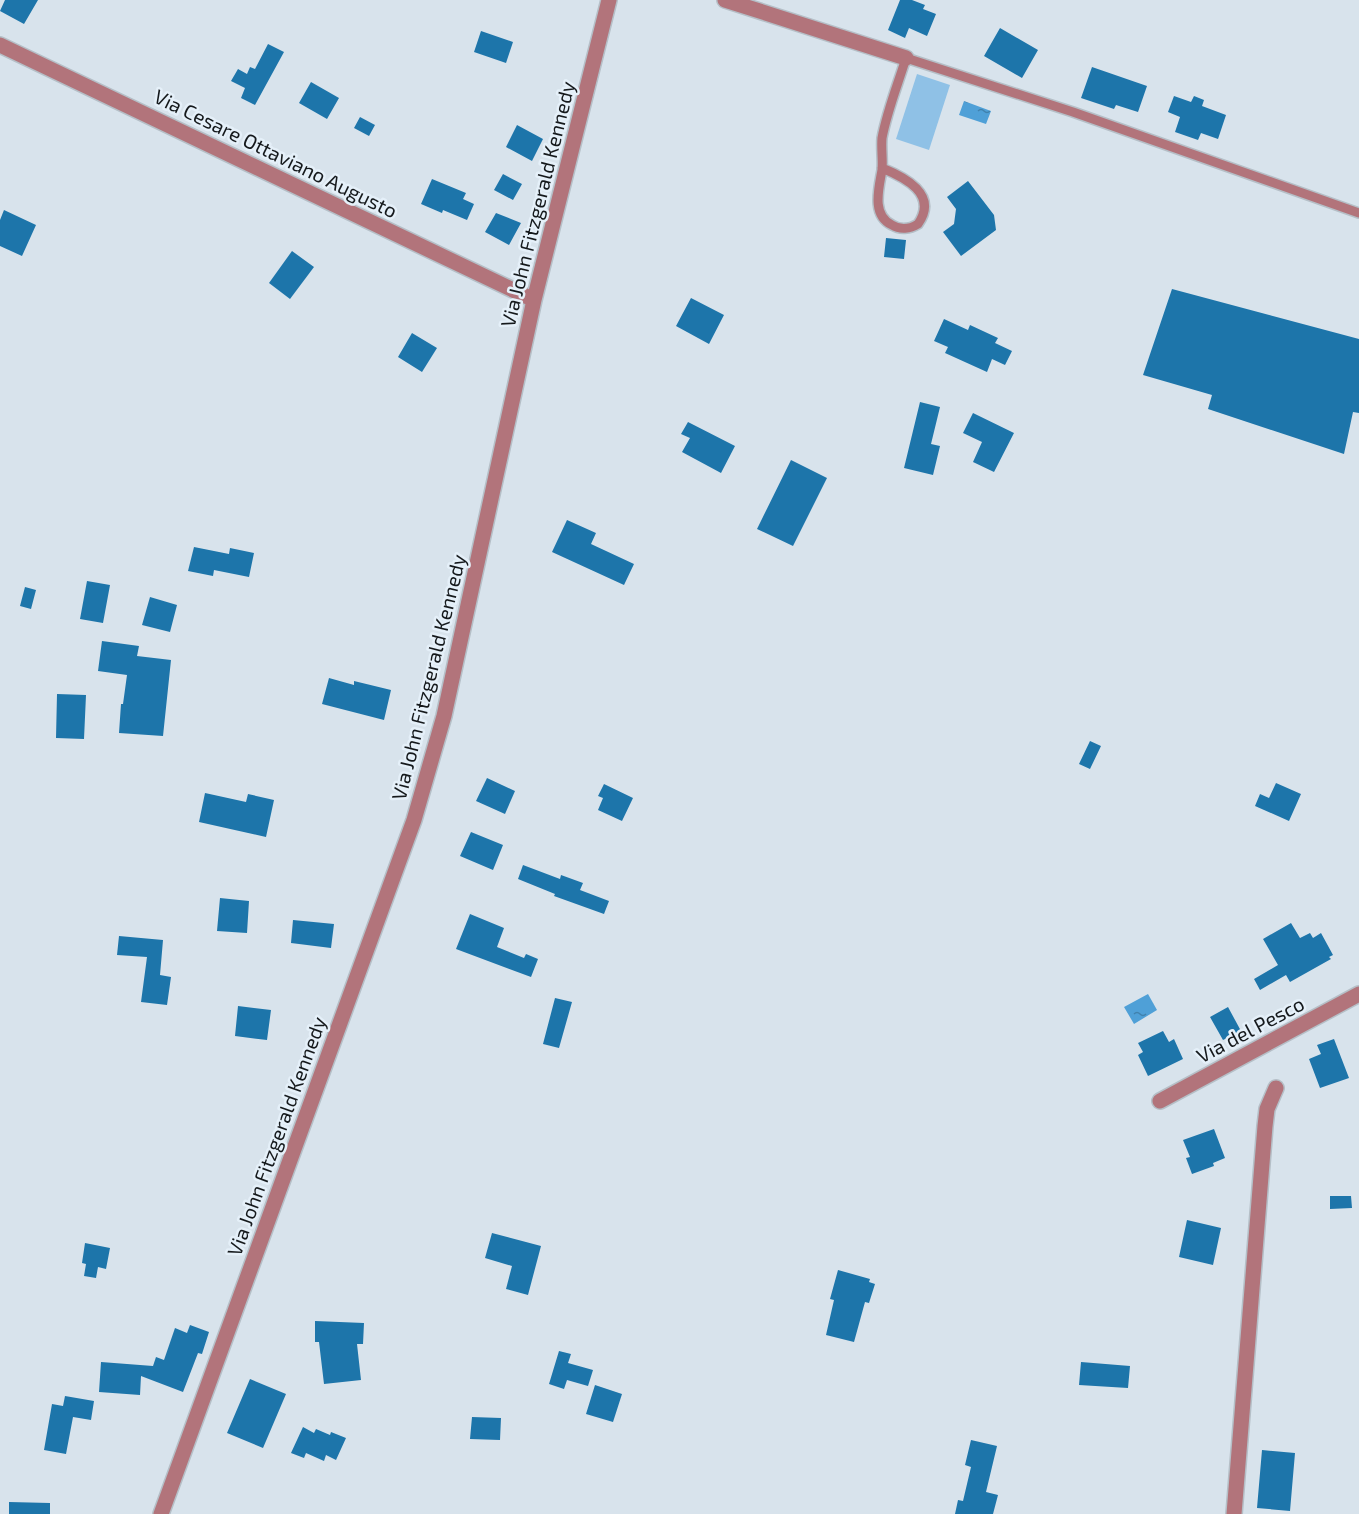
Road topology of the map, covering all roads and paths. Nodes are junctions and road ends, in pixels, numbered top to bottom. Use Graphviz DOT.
graph roads {
  1 [pos="609,0"];
  2 [pos="725,0"];
  3 [pos="0,45"];
  4 [pos="906,58"];
  5 [pos="882,168"];
  6 [pos="1359,213"];
  7 [pos="534,300"];
  8 [pos="1359,994"];
  9 [pos="1276,1088"];
  10 [pos="1160,1101"];
  11 [pos="161,1514"];
  12 [pos="1234,1514"];
  1 -- 7 [label="street, Via John Fitzgerald Kennedy"];
  2 -- 4 [label="street"];
  3 -- 7 [label="street, Via Cesare Ottaviano Augusto"];
  4 -- 5 [label="lane"];
  4 -- 6 [label="lane"];
  5 -- 5 [label="lane"];
  7 -- 11 [label="street, Via John Fitzgerald Kennedy"];
  8 -- 10 [label="street, Via del Pesco"];
  9 -- 12 [label="street"];
}
